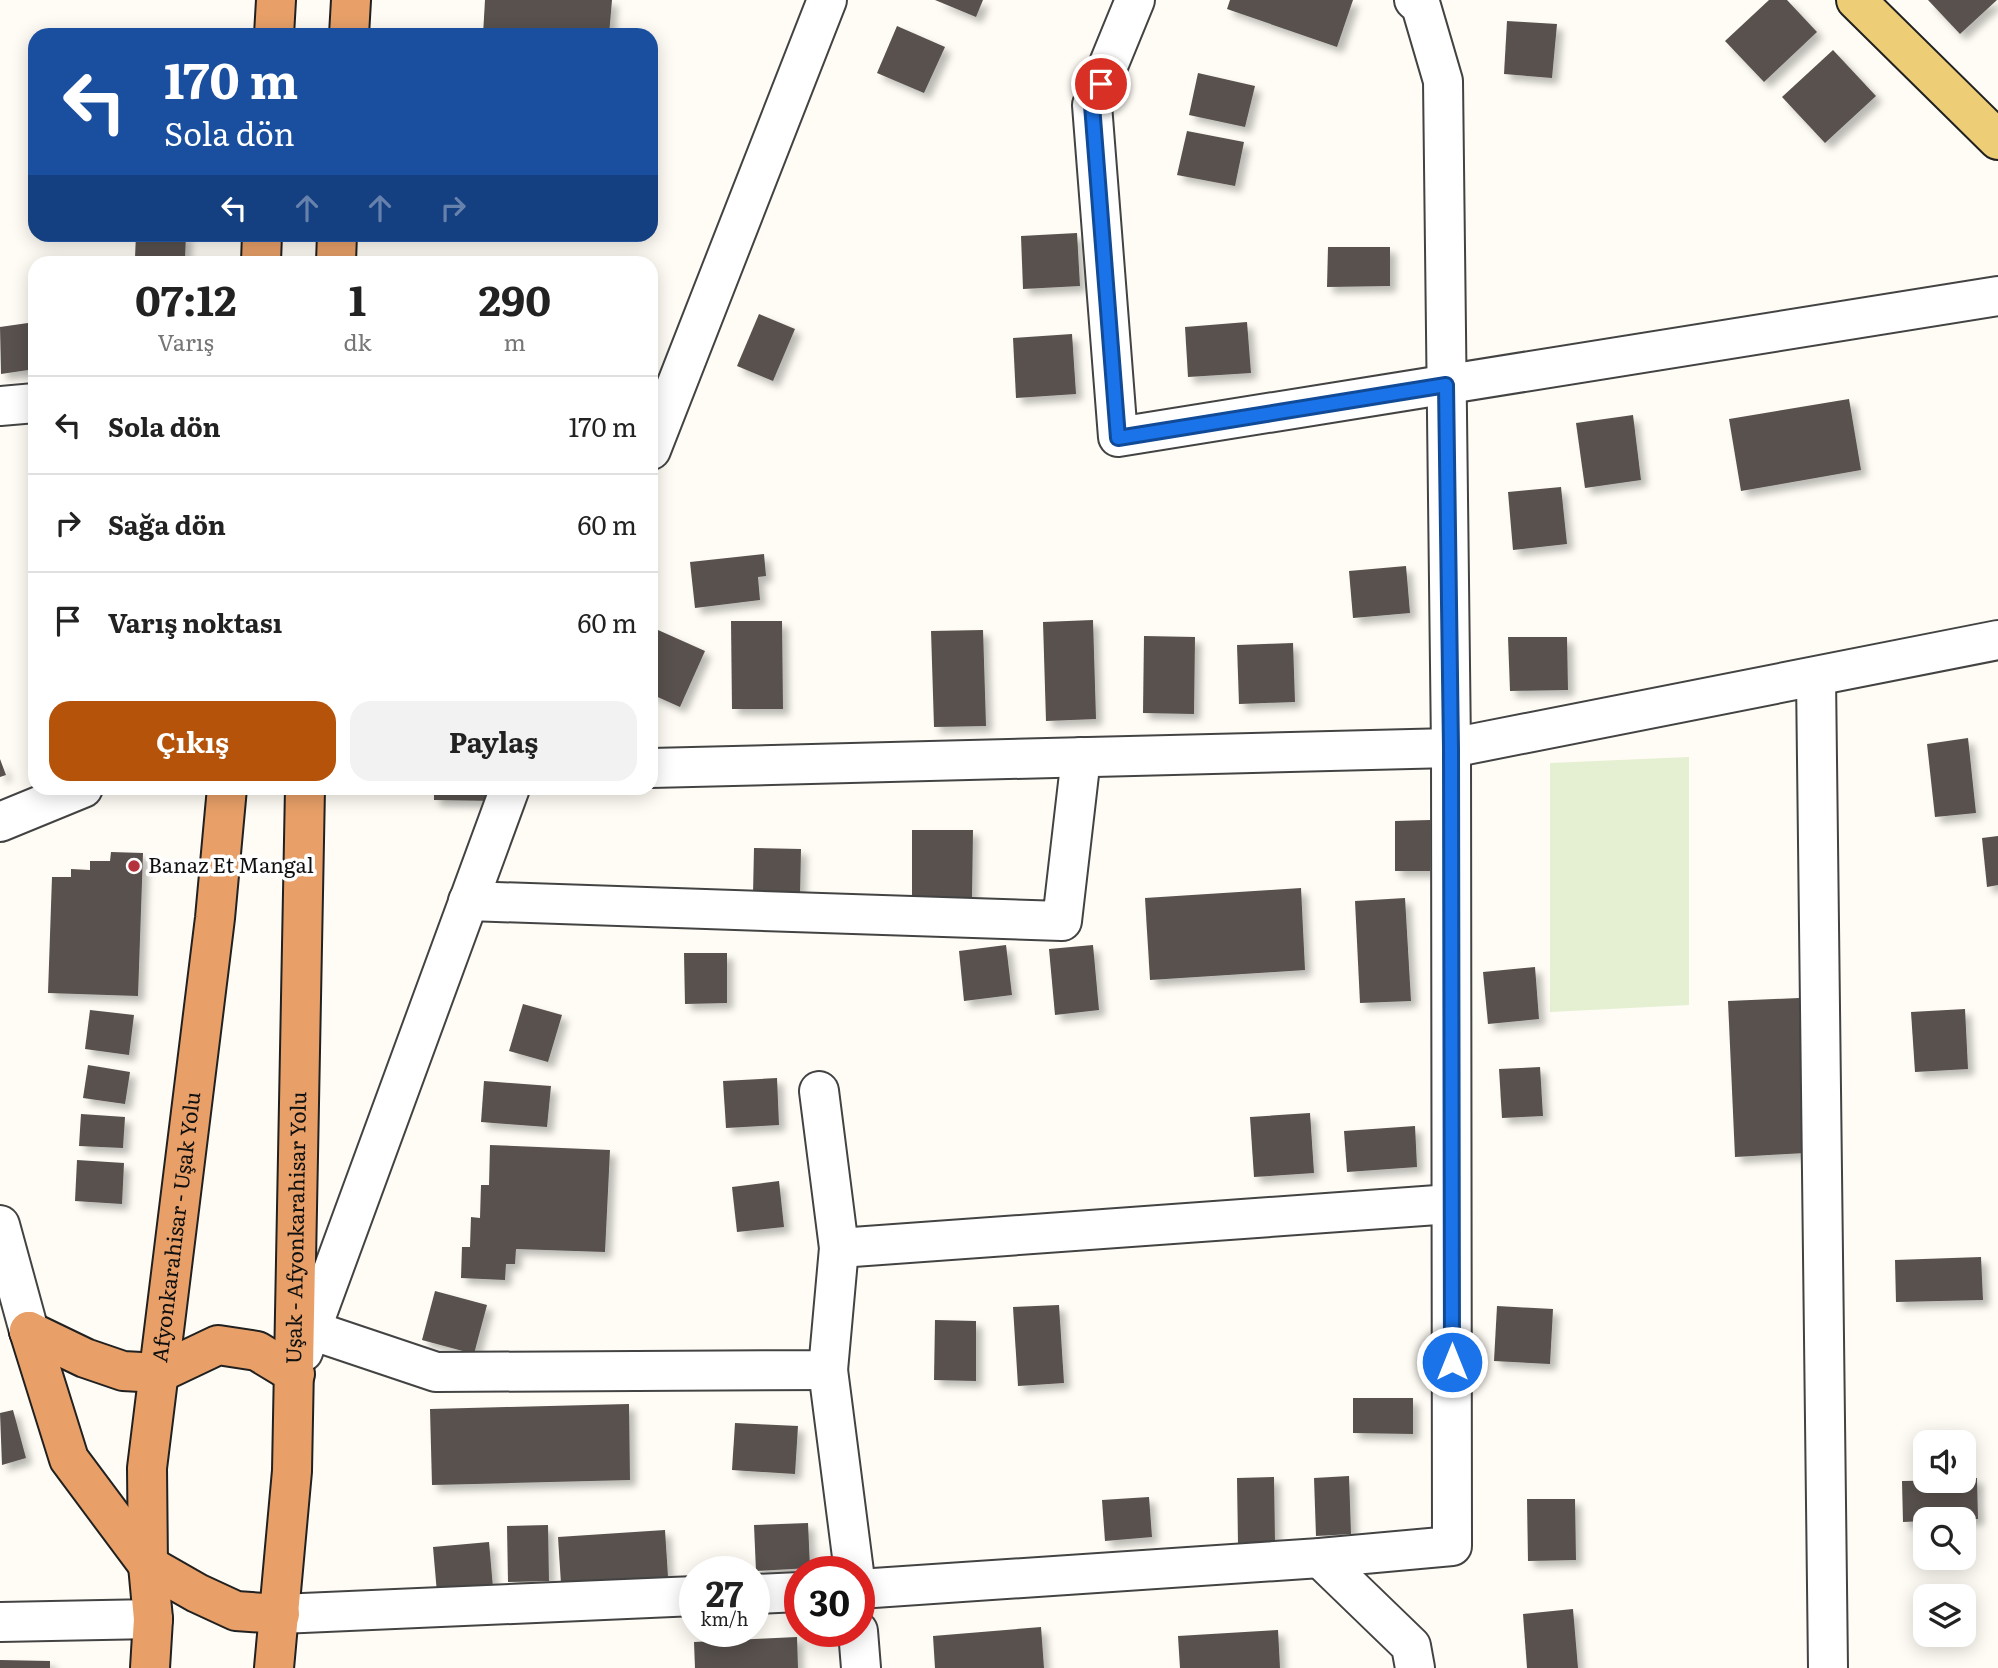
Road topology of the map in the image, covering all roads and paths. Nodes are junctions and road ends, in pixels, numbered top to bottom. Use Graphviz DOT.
graph roads {
  1 [pos="276,0"];
  2 [pos="351,0"];
  3 [pos="827,0"];
  4 [pos="1135,0"];
  5 [pos="1414,0"];
  6 [pos="1856,0"];
  7 [pos="274,28"];
  8 [pos="349,28"];
  9 [pos="1998,140"];
  10 [pos="1998,296"];
  11 [pos="1446,385"];
  12 [pos="28,403"];
  13 [pos="0,405"];
  14 [pos="658,432"];
  15 [pos="1998,640"];
  16 [pos="1816,677"];
  17 [pos="1451,748"];
  18 [pos="1081,757"];
  19 [pos="658,768"];
  20 [pos="66,795"];
  21 [pos="226,795"];
  22 [pos="305,795"];
  23 [pos="506,795"];
  24 [pos="0,822"];
  25 [pos="468,901"];
  26 [pos="819,1091"];
  27 [pos="1451,1203"];
  28 [pos="0,1225"];
  29 [pos="839,1248"];
  30 [pos="18,1320"];
  31 [pos="311,1330"];
  32 [pos="828,1370"];
  33 [pos="159,1373"];
  34 [pos="295,1374"];
  35 [pos="851,1556"];
  36 [pos="1320,1558"];
  37 [pos="148,1565"];
  38 [pos="875,1588"];
  39 [pos="679,1597"];
  40 [pos="280,1614"];
  41 [pos="153,1619"];
  42 [pos="0,1622"];
  43 [pos="859,1647"];
  44 [pos="150,1668"];
  45 [pos="274,1668"];
  46 [pos="861,1668"];
  47 [pos="1415,1668"];
  48 [pos="1828,1668"];
  1 -- 7 [label="highway"];
  2 -- 8 [label="highway"];
  3 -- 14 [label="street"];
  4 -- 11 [label="street"];
  5 -- 11 [label="street"];
  6 -- 9 [label="main road"];
  10 -- 11 [label="street"];
  11 -- 17 [label="street"];
  12 -- 13 [label="street"];
  15 -- 16 [label="street"];
  16 -- 17 [label="street"];
  16 -- 48 [label="street"];
  17 -- 18 [label="street"];
  17 -- 27 [label="street"];
  18 -- 19 [label="street"];
  18 -- 25 [label="street"];
  20 -- 24 [label="street"];
  21 -- 33 [label="highway, Afyonkarahisar - Uşak Yolu"];
  22 -- 34 [label="highway, Uşak - Afyonkarahisar Yolu"];
  23 -- 25 [label="street"];
  25 -- 31 [label="street"];
  26 -- 29 [label="street"];
  27 -- 29 [label="street"];
  27 -- 36 [label="street"];
  28 -- 30 [label="street"];
  29 -- 32 [label="street"];
  30 -- 33 [label="highway"];
  30 -- 37 [label="highway"];
  31 -- 32 [label="street"];
  31 -- 34 [label="street"];
  32 -- 35 [label="street"];
  33 -- 34 [label="highway"];
  33 -- 37 [label="highway, Afyonkarahisar - Uşak Yolu"];
  34 -- 40 [label="highway, Uşak - Afyonkarahisar Yolu"];
  36 -- 38 [label="street"];
  36 -- 47 [label="street"];
  37 -- 40 [label="highway"];
  37 -- 41 [label="highway, Afyonkarahisar - Uşak Yolu"];
  39 -- 40 [label="street"];
  40 -- 45 [label="highway, Uşak - Afyonkarahisar Yolu"];
  41 -- 42 [label="street"];
  41 -- 44 [label="highway, Afyonkarahisar - Uşak Yolu"];
  43 -- 46 [label="street"];
}
